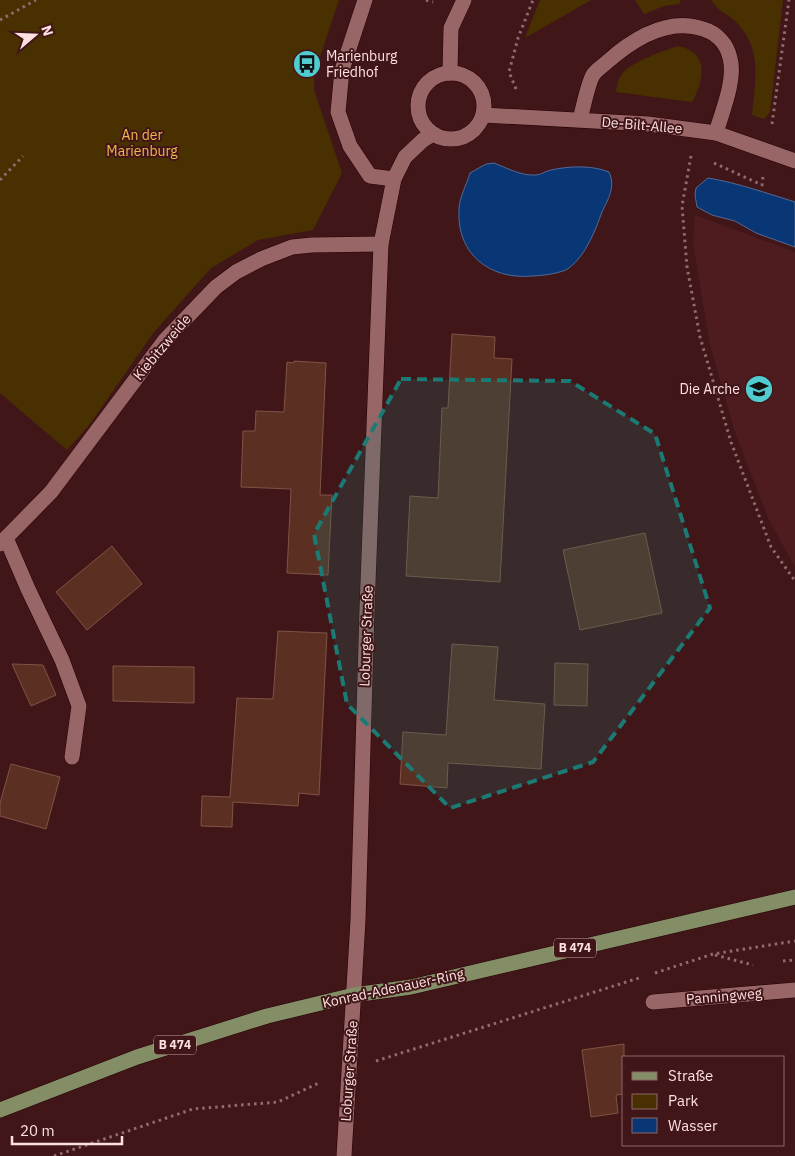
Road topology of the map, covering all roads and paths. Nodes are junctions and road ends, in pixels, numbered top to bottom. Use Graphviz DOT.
graph roads {
  1 [pos="36,0"];
  2 [pos="365,0"];
  3 [pos="464,0"];
  4 [pos="533,0"];
  5 [pos="789,0"];
  6 [pos="0,20"];
  7 [pos="450,73"];
  8 [pos="483,114"];
  9 [pos="524,117"];
  10 [pos="580,119"];
  11 [pos="716,133"];
  12 [pos="433,134"];
  13 [pos="768,151"];
  14 [pos="692,153"];
  15 [pos="23,156"];
  16 [pos="709,161"];
  17 [pos="795,161"];
  18 [pos="394,179"];
  19 [pos="0,180"];
  20 [pos="381,244"];
  21 [pos="3,541"];
  22 [pos="795,581"];
  23 [pos="72,757"];
  24 [pos="795,897"];
  25 [pos="795,941"];
  26 [pos="713,954"];
  27 [pos="795,960"];
  28 [pos="775,963"];
  29 [pos="756,966"];
  30 [pos="795,990"];
  31 [pos="354,995"];
  32 [pos="653,1002"];
  33 [pos="348,1070"];
  34 [pos="0,1110"];
  35 [pos="54,1156"];
  36 [pos="344,1156"];
  1 -- 6 [label="path"];
  2 -- 18 [label="street"];
  3 -- 7 [label="street"];
  4 -- 9 [label="path"];
  5 -- 13 [label="path"];
  7 -- 8 [label="street"];
  7 -- 12 [label="street"];
  8 -- 9 [label="street, De-Bilt-Allee"];
  8 -- 12 [label="street"];
  9 -- 10 [label="street, De-Bilt-Allee"];
  10 -- 11 [label="street, De-Bilt-Allee"];
  10 -- 11 [label="street"];
  11 -- 13 [label="street, De-Bilt-Allee"];
  12 -- 18 [label="street, Loburger Straße"];
  13 -- 16 [label="path"];
  13 -- 17 [label="street, De-Bilt-Allee"];
  14 -- 22 [label="path"];
  15 -- 19 [label="path"];
  18 -- 20 [label="street, Loburger Straße"];
  20 -- 21 [label="street, Kiebitzweide"];
  20 -- 31 [label="street, Loburger Straße"];
  21 -- 23 [label="street"];
  24 -- 31 [label="main road, Konrad-Adenauer-Ring / B 474"];
  25 -- 26 [label="path"];
  26 -- 29 [label="path"];
  26 -- 33 [label="path"];
  27 -- 28 [label="path"];
  30 -- 32 [label="street, Panningweg"];
  31 -- 33 [label="street, Loburger Straße"];
  31 -- 34 [label="main road, Konrad-Adenauer-Ring / B 474"];
  33 -- 35 [label="path"];
  33 -- 36 [label="street, Loburger Straße"];
}
